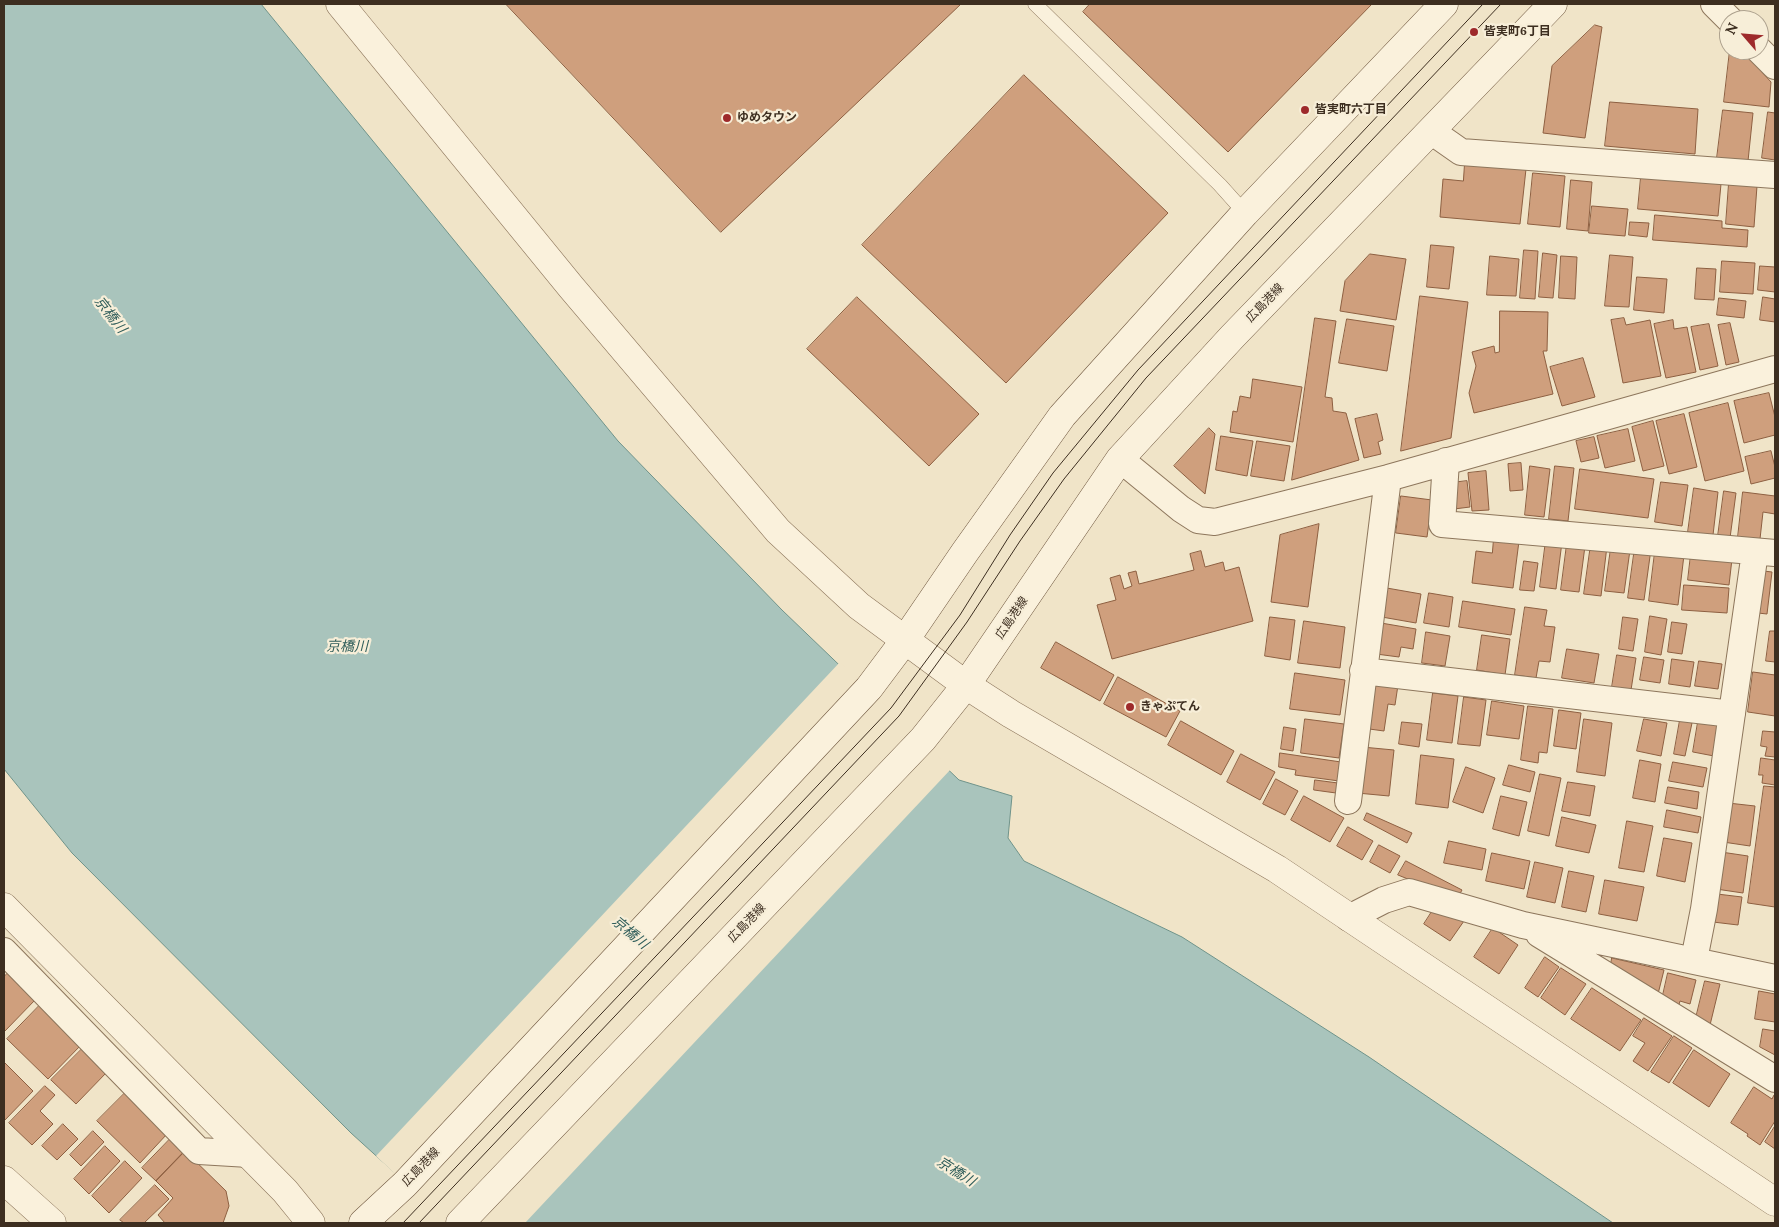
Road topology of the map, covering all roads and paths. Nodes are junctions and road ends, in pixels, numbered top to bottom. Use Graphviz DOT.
graph roads {
  1 [pos="340,4"];
  2 [pos="1035,4"];
  3 [pos="1444,4"];
  4 [pos="1553,4"];
  5 [pos="1431,131"];
  6 [pos="1775,174"];
  7 [pos="1246,213"];
  8 [pos="1775,369"];
  9 [pos="1120,459"];
  10 [pos="1446,461"];
  11 [pos="1388,478"];
  12 [pos="1765,553"];
  13 [pos="905,640"];
  14 [pos="1363,671"];
  15 [pos="966,685"];
  16 [pos="1732,714"];
  17 [pos="1348,801"];
  18 [pos="4,907"];
  19 [pos="1349,918"];
  20 [pos="1523,925"];
  21 [pos="4,952"];
  22 [pos="1694,960"];
  23 [pos="1775,978"];
  24 [pos="1775,1078"];
  25 [pos="249,1154"];
  26 [pos="4,1180"];
  27 [pos="1775,1202"];
  28 [pos="52,1223"];
  29 [pos="311,1223"];
  30 [pos="363,1223"];
  31 [pos="460,1223"];
  1 -- 13 [label="main road"];
  2 -- 7 [label="lane"];
  3 -- 7 [label="main road, 広島港線"];
  4 -- 5 [label="main road, 広島港線"];
  5 -- 6 [label="street"];
  5 -- 9 [label="main road, 広島港線"];
  7 -- 13 [label="main road, 広島港線"];
  8 -- 10 [label="street"];
  9 -- 11 [label="street"];
  9 -- 15 [label="main road, 広島港線"];
  10 -- 11 [label="street"];
  10 -- 12 [label="street"];
  11 -- 14 [label="street"];
  12 -- 16 [label="street"];
  13 -- 15 [label="main road"];
  13 -- 30 [label="main road, 広島港線"];
  14 -- 16 [label="street"];
  14 -- 17 [label="street"];
  15 -- 19 [label="main road"];
  15 -- 31 [label="main road, 広島港線"];
  16 -- 22 [label="street"];
  18 -- 25 [label="main road"];
  19 -- 20 [label="street"];
  19 -- 27 [label="main road"];
  20 -- 22 [label="street"];
  20 -- 24 [label="street"];
  21 -- 25 [label="street"];
  22 -- 23 [label="street"];
  25 -- 29 [label="main road"];
  26 -- 28 [label="main road"];
}
